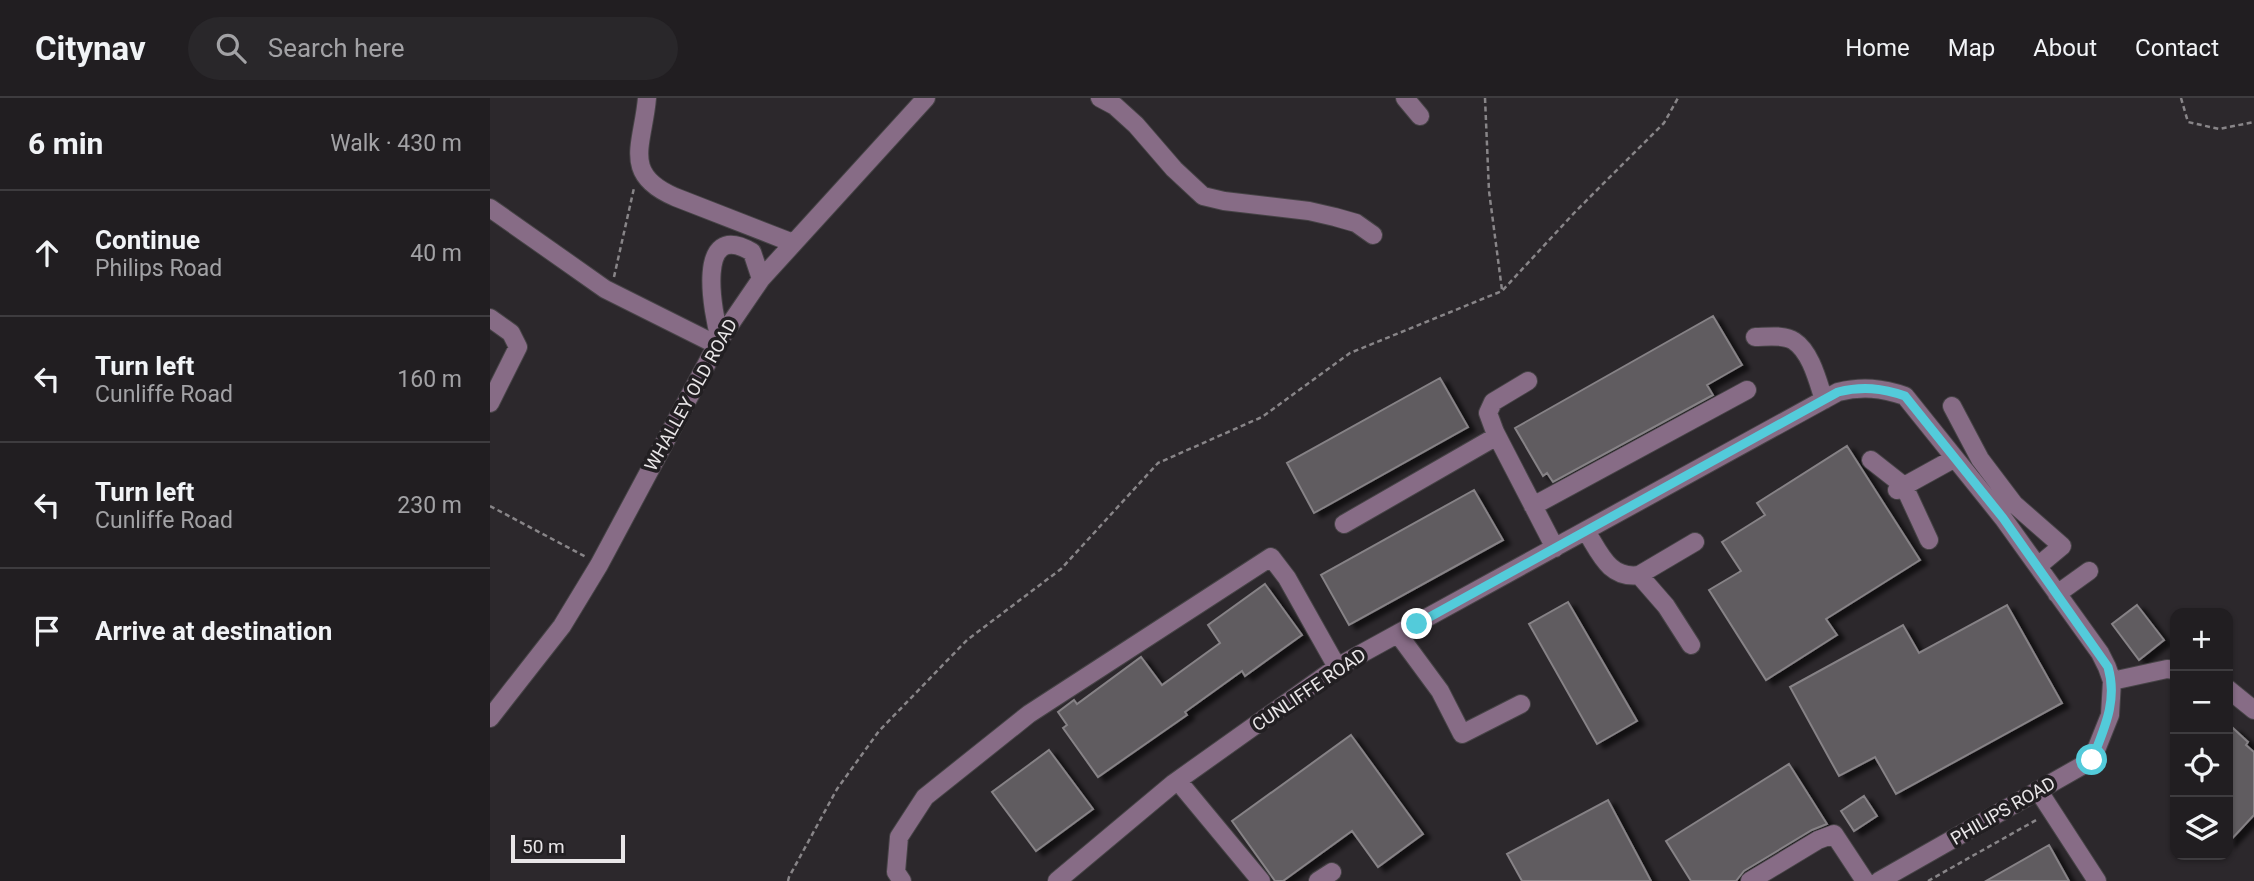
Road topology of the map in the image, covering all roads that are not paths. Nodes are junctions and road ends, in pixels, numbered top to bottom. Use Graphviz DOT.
graph roads {
  1 [pos="647,98"];
  2 [pos="926,98"];
  3 [pos="1100,98"];
  4 [pos="1405,98"];
  5 [pos="1420,116"];
  6 [pos="490,208"];
  7 [pos="1373,235"];
  8 [pos="793,243"];
  9 [pos="761,279"];
  10 [pos="490,318"];
  11 [pos="1755,337"];
  12 [pos="718,342"];
  13 [pos="1528,381"];
  14 [pos="1747,390"];
  15 [pos="1824,400"];
  16 [pos="490,403"];
  17 [pos="1952,406"];
  18 [pos="1497,436"];
  19 [pos="1955,458"];
  20 [pos="1871,460"];
  21 [pos="1900,488"];
  22 [pos="1533,506"];
  23 [pos="1344,524"];
  24 [pos="1586,531"];
  25 [pos="1929,540"];
  26 [pos="1695,542"];
  27 [pos="1555,548"];
  28 [pos="2038,566"];
  29 [pos="2089,571"];
  30 [pos="1639,575"];
  31 [pos="2057,594"];
  32 [pos="1398,634"];
  33 [pos="1691,645"];
  34 [pos="1338,667"];
  35 [pos="2170,670"];
  36 [pos="2112,681"];
  37 [pos="2233,693"];
  38 [pos="1521,705"];
  39 [pos="2254,710"];
  40 [pos="490,718"];
  41 [pos="1178,781"];
  42 [pos="2038,790"];
  43 [pos="899,876"];
  44 [pos="1057,881"];
  45 [pos="1261,881"];
  46 [pos="1750,881"];
  47 [pos="1865,881"];
  48 [pos="1879,881"];
  49 [pos="2097,881"];
  1 -- 8 [label="street"];
  2 -- 8 [label="street, WHALLEY OLD ROAD"];
  3 -- 7 [label="street"];
  4 -- 5 [label="street"];
  6 -- 12 [label="street"];
  8 -- 9 [label="street, WHALLEY OLD ROAD"];
  9 -- 12 [label="street, WHALLEY OLD ROAD"];
  9 -- 12 [label="street"];
  10 -- 16 [label="street"];
  11 -- 15 [label="street"];
  12 -- 40 [label="street, WHALLEY OLD ROAD"];
  13 -- 18 [label="street"];
  14 -- 22 [label="street"];
  15 -- 19 [label="street, CUNLIFFE ROAD"];
  15 -- 24 [label="street, CUNLIFFE ROAD"];
  17 -- 28 [label="street"];
  18 -- 22 [label="street"];
  18 -- 23 [label="street"];
  19 -- 21 [label="street"];
  19 -- 28 [label="street, CUNLIFFE ROAD"];
  20 -- 21 [label="street"];
  21 -- 25 [label="street"];
  22 -- 27 [label="street"];
  24 -- 27 [label="street, CUNLIFFE ROAD"];
  24 -- 30 [label="street"];
  26 -- 30 [label="street"];
  27 -- 32 [label="street, CUNLIFFE ROAD"];
  28 -- 31 [label="street, CUNLIFFE ROAD"];
  29 -- 31 [label="street"];
  30 -- 33 [label="street"];
  31 -- 36 [label="street, CUNLIFFE ROAD"];
  32 -- 34 [label="street, CUNLIFFE ROAD"];
  32 -- 38 [label="street"];
  34 -- 41 [label="street, CUNLIFFE ROAD"];
  34 -- 43 [label="street"];
  35 -- 36 [label="street"];
  36 -- 42 [label="street, PHILIPS ROAD"];
  37 -- 39 [label="street"];
  41 -- 44 [label="street, CUNLIFFE ROAD"];
  41 -- 45 [label="street"];
  42 -- 48 [label="street, PHILIPS ROAD"];
  42 -- 49 [label="street"];
  46 -- 47 [label="street"];
}
